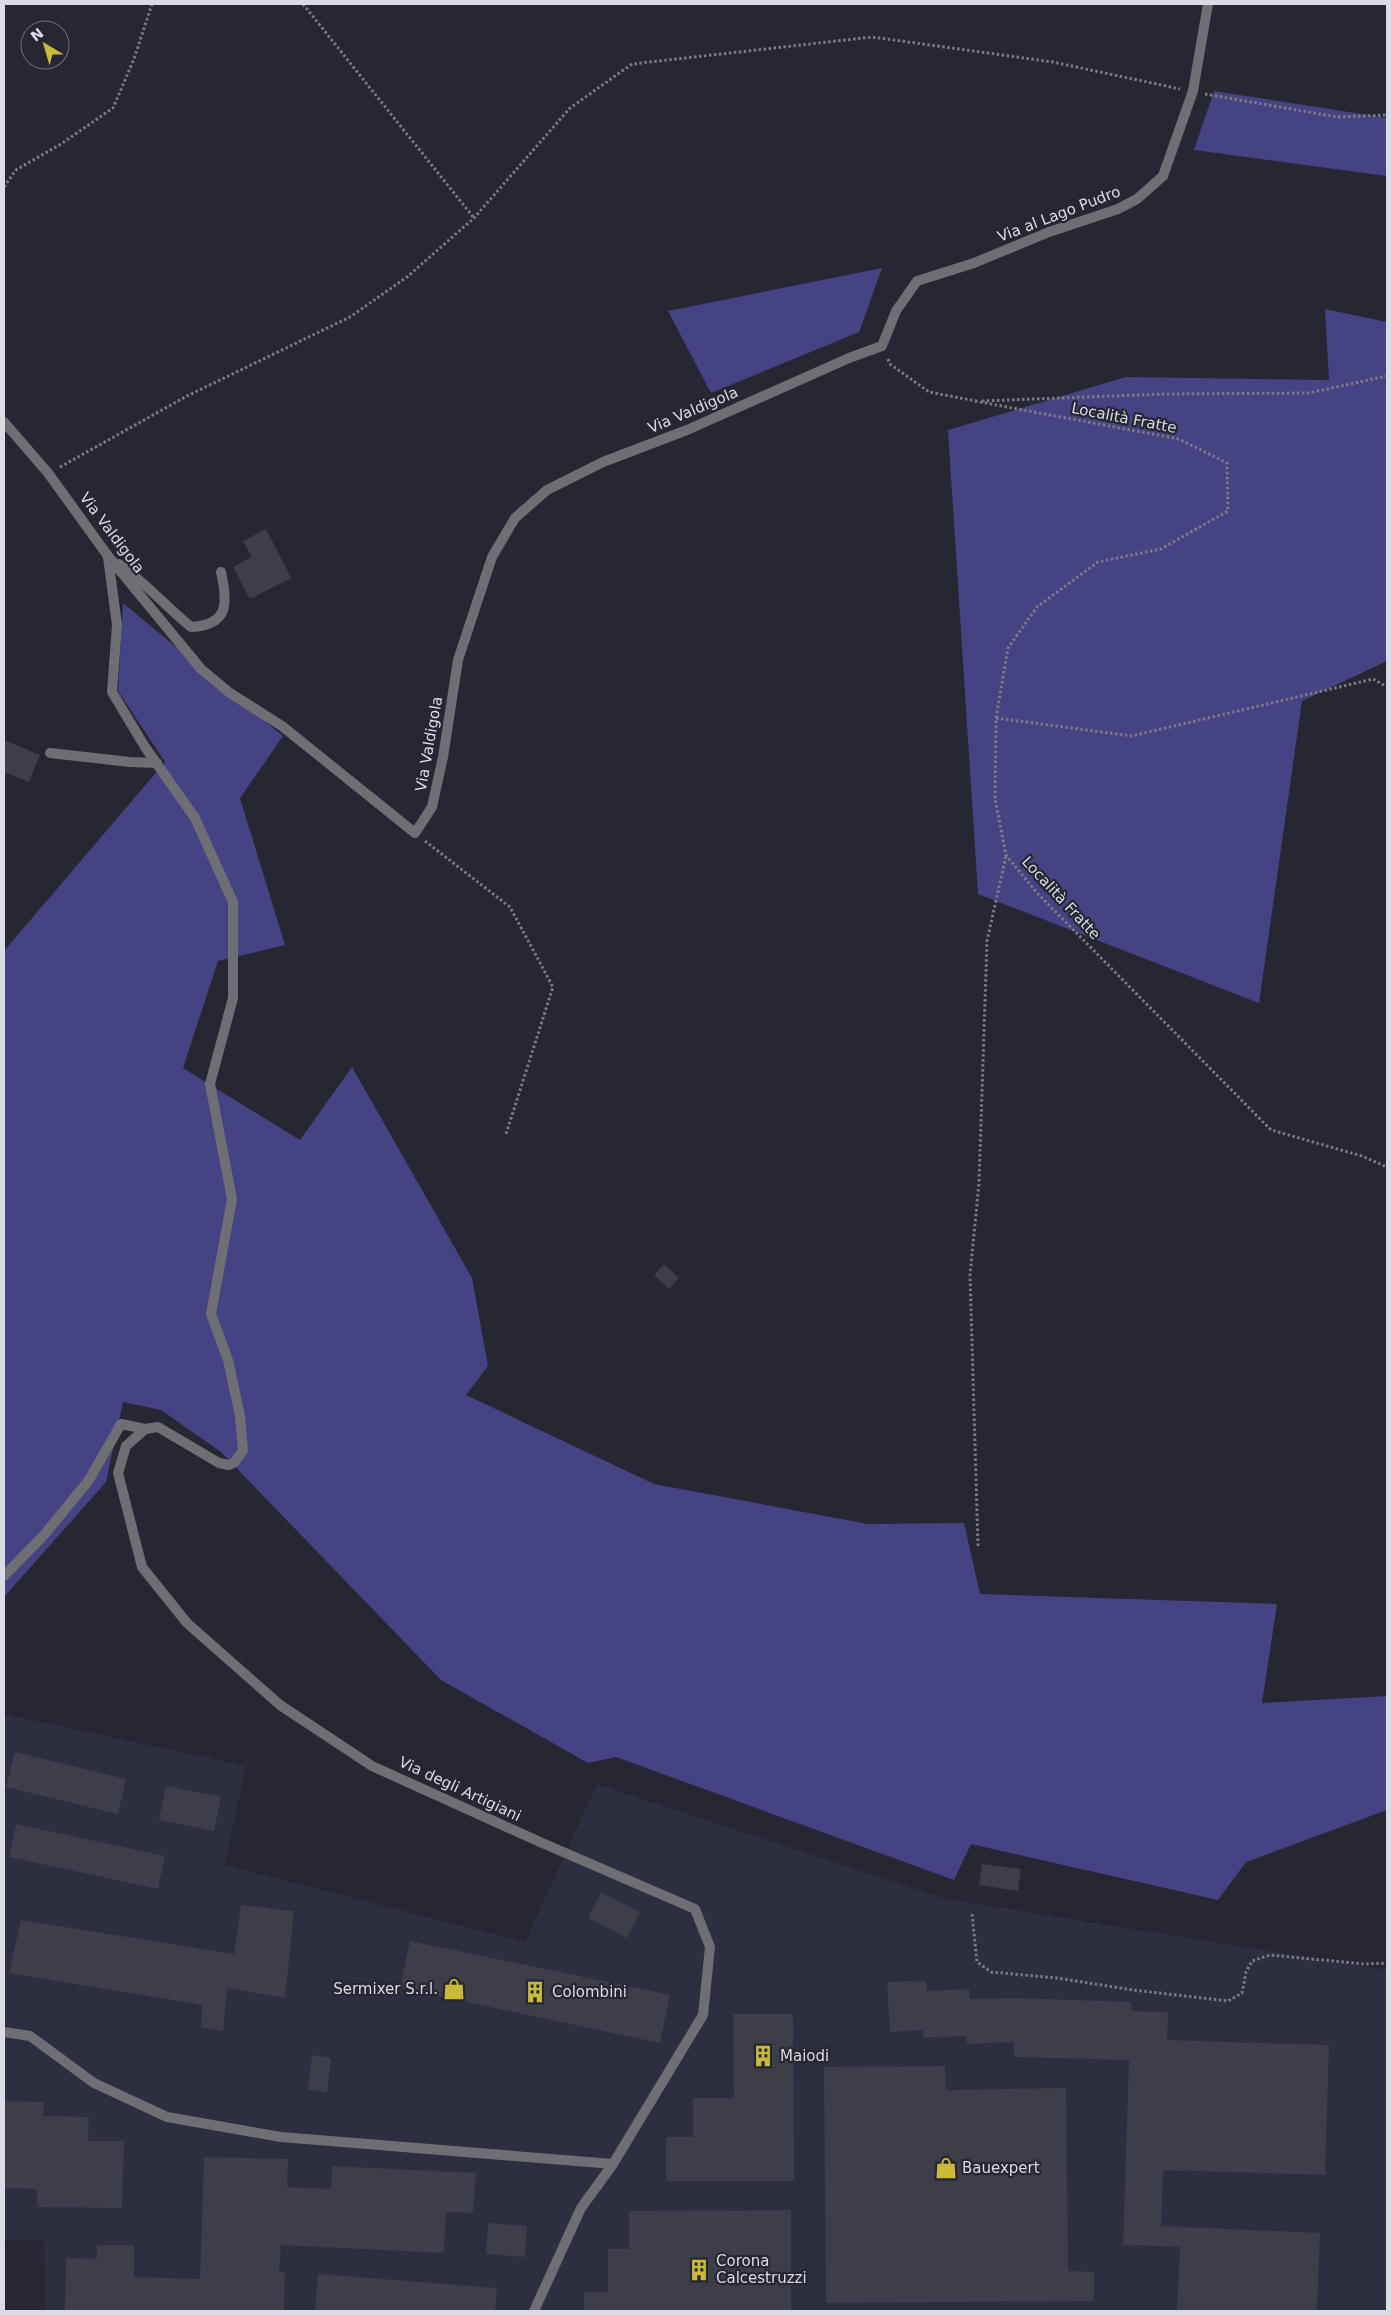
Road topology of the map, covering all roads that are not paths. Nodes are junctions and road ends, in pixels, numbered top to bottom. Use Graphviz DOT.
graph roads {
  1 [pos="1208,4"];
  2 [pos="882,346"];
  3 [pos="4,422"];
  4 [pos="108,556"];
  5 [pos="221,572"];
  6 [pos="50,753"];
  7 [pos="157,763"];
  8 [pos="145,1429"];
  9 [pos="4,1576"];
  10 [pos="4,2032"];
  11 [pos="613,2164"];
  12 [pos="534,2311"];
  1 -- 2 [label="street, Via al Lago Pudro"];
  2 -- 4 [label="street, Via Valdigola"];
  3 -- 4 [label="street, Via Valdigola"];
  4 -- 5 [label="street"];
  4 -- 7 [label="street"];
  6 -- 7 [label="street"];
  7 -- 8 [label="street"];
  8 -- 9 [label="street"];
  8 -- 11 [label="street, Via degli Artigiani"];
  10 -- 11 [label="street"];
  11 -- 12 [label="street, Via degli Artigiani"];
}
